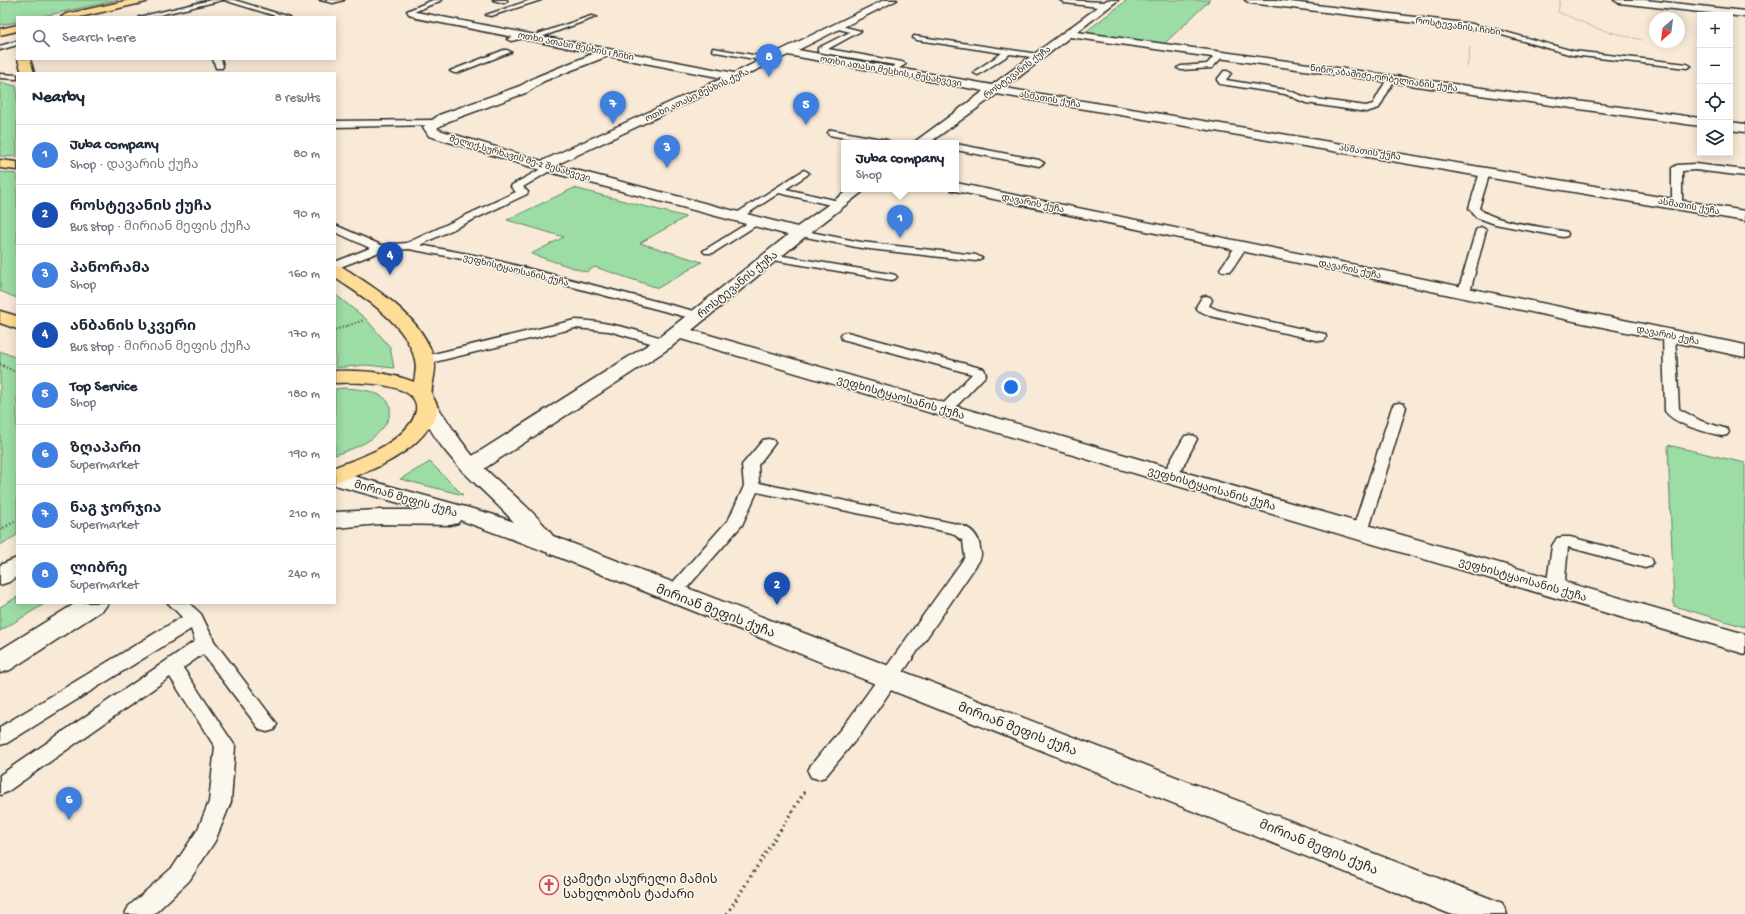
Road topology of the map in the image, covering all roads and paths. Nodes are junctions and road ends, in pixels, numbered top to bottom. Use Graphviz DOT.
graph roads {
  1 [pos="144,0"];
  2 [pos="220,0"];
  3 [pos="227,0"];
  4 [pos="324,0"];
  5 [pos="341,0"];
  6 [pos="439,0"];
  7 [pos="496,0"];
  8 [pos="538,0"];
  9 [pos="892,0"];
  10 [pos="1065,0"];
  11 [pos="1250,0"];
  12 [pos="1560,0"];
  13 [pos="1619,0"];
  14 [pos="504,1"];
  15 [pos="1337,1"];
  16 [pos="1110,2"];
  17 [pos="1301,6"];
  18 [pos="1745,14"];
  19 [pos="416,15"];
  20 [pos="489,15"];
  21 [pos="71,16"];
  22 [pos="89,16"];
  23 [pos="147,16"];
  24 [pos="283,16"];
  25 [pos="593,16"];
  26 [pos="837,27"];
  27 [pos="1473,27"];
  28 [pos="16,28"];
  29 [pos="0,32"];
  30 [pos="1068,34"];
  31 [pos="917,38"];
  32 [pos="522,40"];
  33 [pos="16,43"];
  34 [pos="0,48"];
  35 [pos="716,50"];
  36 [pos="507,52"];
  37 [pos="607,52"];
  38 [pos="788,52"];
  39 [pos="1009,52"];
  40 [pos="1220,55"];
  41 [pos="1038,56"];
  42 [pos="24,60"];
  43 [pos="771,60"];
  44 [pos="1687,66"];
  45 [pos="1181,68"];
  46 [pos="454,71"];
  47 [pos="891,71"];
  48 [pos="28,72"];
  49 [pos="978,73"];
  50 [pos="1227,73"];
  51 [pos="0,76"];
  52 [pos="16,77"];
  53 [pos="735,77"];
  54 [pos="1391,79"];
  55 [pos="1464,89"];
  56 [pos="994,90"];
  57 [pos="1697,122"];
  58 [pos="434,123"];
  59 [pos="336,124"];
  60 [pos="1733,126"];
  61 [pos="1745,128"];
  62 [pos="832,132"];
  63 [pos="872,140"];
  64 [pos="928,140"];
  65 [pos="959,148"];
  66 [pos="1039,163"];
  67 [pos="0,164"];
  68 [pos="16,166"];
  69 [pos="547,166"];
  70 [pos="1485,172"];
  71 [pos="804,173"];
  72 [pos="1745,173"];
  73 [pos="959,188"];
  74 [pos="778,190"];
  75 [pos="855,192"];
  76 [pos="839,204"];
  77 [pos="1677,204"];
  78 [pos="737,216"];
  79 [pos="1745,216"];
  80 [pos="756,221"];
  81 [pos="336,228"];
  82 [pos="1481,230"];
  83 [pos="800,233"];
  84 [pos="1563,234"];
  85 [pos="409,246"];
  86 [pos="1241,246"];
  87 [pos="380,248"];
  88 [pos="709,251"];
  89 [pos="771,257"];
  90 [pos="976,258"];
  91 [pos="336,266"];
  92 [pos="1226,269"];
  93 [pos="336,271"];
  94 [pos="891,277"];
  95 [pos="1464,292"];
  96 [pos="1206,300"];
  97 [pos="0,316"];
  98 [pos="698,316"];
  99 [pos="366,319"];
  100 [pos="16,323"];
  101 [pos="336,330"];
  102 [pos="1669,335"];
  103 [pos="848,336"];
  104 [pos="1320,337"];
  105 [pos="671,338"];
  106 [pos="1745,351"];
  107 [pos="426,360"];
  108 [pos="0,364"];
  109 [pos="16,372"];
  110 [pos="336,377"];
  111 [pos="424,400"];
  112 [pos="1398,407"];
  113 [pos="945,410"];
  114 [pos="1722,432"];
  115 [pos="1190,439"];
  116 [pos="768,443"];
  117 [pos="471,467"];
  118 [pos="336,475"];
  119 [pos="1170,476"];
  120 [pos="336,478"];
  121 [pos="752,486"];
  122 [pos="483,519"];
  123 [pos="336,520"];
  124 [pos="16,521"];
  125 [pos="0,530"];
  126 [pos="1360,532"];
  127 [pos="545,542"];
  128 [pos="1645,562"];
  129 [pos="16,567"];
  130 [pos="0,576"];
  131 [pos="1555,589"];
  132 [pos="673,593"];
  133 [pos="93,604"];
  134 [pos="178,604"];
  135 [pos="195,618"];
  136 [pos="205,643"];
  137 [pos="1745,644"];
  138 [pos="0,663"];
  139 [pos="172,666"];
  140 [pos="888,677"];
  141 [pos="267,724"];
  142 [pos="0,737"];
  143 [pos="818,771"];
  144 [pos="0,786"];
  145 [pos="137,914"];
  146 [pos="726,914"];
  147 [pos="1490,914"];
  1 -- 21 [label="main road"];
  1 -- 22 [label="main road"];
  2 -- 23 [label="lane"];
  3 -- 24 [label="lane"];
  4 -- 5 [label="lane"];
  6 -- 19 [label="lane"];
  7 -- 14 [label="lane"];
  8 -- 20 [label="lane"];
  9 -- 26 [label="street, ოთხი ათასი მესხის ქუჩა"];
  10 -- 16 [label="street"];
  11 -- 17 [label="street, როსტევანის I ჩიხი"];
  12 -- 44 [label="path"];
  13 -- 18 [label="street"];
  15 -- 17 [label="street"];
  16 -- 30 [label="street, როსტევანის ქუჩა"];
  17 -- 27 [label="street, როსტევანის I ჩიხი"];
  19 -- 32 [label="street, ოთხი ათასი მესხის I ჩიხი"];
  25 -- 32 [label="lane"];
  26 -- 38 [label="street, ოთხი ათასი მესხის ქუჩა"];
  26 -- 47 [label="lane"];
  27 -- 44 [label="lane, როსტევანის I ჩიხი"];
  27 -- 55 [label="path"];
  28 -- 29 [label="main road"];
  30 -- 40 [label="street, ნინო აბაშიძე-ორბელიანის ქუჩა"];
  30 -- 41 [label="street, როსტევანის ქუჩა"];
  31 -- 39 [label="lane"];
  32 -- 37 [label="street, ოთხი ათასი მესხის I ჩიხი"];
  33 -- 34 [label="lane"];
  35 -- 43 [label="lane"];
  36 -- 46 [label="lane"];
  37 -- 53 [label="street, ოთხი ათასი მესხის I ჩიხი"];
  37 -- 58 [label="street"];
  38 -- 43 [label="street, ოთხი ათასი მესხის ქუჩა"];
  38 -- 47 [label="street, ოთხი ათასი მესხის I შესახვევი"];
  39 -- 41 [label="lane"];
  39 -- 49 [label="lane"];
  40 -- 45 [label="lane"];
  40 -- 54 [label="street, ნინო აბაშიძე-ორბელიანის ქუჩა"];
  41 -- 56 [label="street, როსტევანის ქუჩა"];
  42 -- 48 [label="main road"];
  43 -- 53 [label="street, ოთხი ათასი მესხის ქუჩა"];
  47 -- 56 [label="street, ოთხი ათასი მესხის I შესახვევი"];
  50 -- 54 [label="lane"];
  51 -- 52 [label="lane"];
  53 -- 69 [label="street, ოთხი ათასი მესხის ქუჩა"];
  54 -- 55 [label="street, ნინო აბაშიძე-ორბელიანის ქუჩა"];
  55 -- 57 [label="street, ნინო აბაშიძე-ორბელიანის ქუჩა"];
  56 -- 64 [label="street, როსტევანის ქუჩა"];
  56 -- 70 [label="street, ასმათის ქუჩა"];
  58 -- 59 [label="lane"];
  58 -- 69 [label="street, მელიქ-სურხავის მე-2 შესახვევი"];
  60 -- 61 [label="street"];
  62 -- 63 [label="lane"];
  65 -- 66 [label="lane"];
  67 -- 68 [label="main road"];
  69 -- 78 [label="street, მელიქ-სურხავის მე-2 შესახვევი"];
  69 -- 85 [label="lane"];
  70 -- 77 [label="street, ასმათის ქუჩა"];
  70 -- 84 [label="lane"];
  71 -- 74 [label="lane"];
  72 -- 77 [label="lane"];
  73 -- 86 [label="street, დავარის ქუჩა"];
  74 -- 76 [label="lane"];
  74 -- 78 [label="lane"];
  75 -- 76 [label="street, როსტევანის ქუჩა"];
  76 -- 83 [label="street, როსტევანის ქუჩა"];
  77 -- 79 [label="street, ასმათის ქუჩა"];
  78 -- 80 [label="street, მელიქ-სურხავის მე-2 შესახვევი"];
  80 -- 83 [label="street, მელიქ-სურხავის მე-2 შესახვევი"];
  80 -- 88 [label="lane"];
  81 -- 87 [label="lane"];
  82 -- 95 [label="lane"];
  83 -- 89 [label="street, როსტევანის ქუჩა"];
  83 -- 90 [label="lane"];
  85 -- 87 [label="lane, ვეფხისტყაოსანის ქუჩა"];
  85 -- 98 [label="lane, ვეფხისტყაოსანის ქუჩა"];
  86 -- 92 [label="lane"];
  86 -- 95 [label="street, დავარის ქუჩა"];
  87 -- 91 [label="lane, ვეფხისტყაოსანის ქუჩა"];
  89 -- 94 [label="lane"];
  89 -- 98 [label="street, როსტევანის ქუჩა"];
  93 -- 107 [label="main road"];
  95 -- 102 [label="street, დავარის ქუჩა"];
  96 -- 104 [label="lane"];
  97 -- 100 [label="main road"];
  98 -- 105 [label="street, როსტევანის ქუჩა"];
  99 -- 101 [label="path"];
  102 -- 106 [label="street, დავარის ქუჩა"];
  102 -- 114 [label="lane"];
  103 -- 113 [label="lane"];
  105 -- 107 [label="lane"];
  105 -- 113 [label="street, ვეფხისტყაოსანის ქუჩა"];
  105 -- 117 [label="street, როსტევანის ქუჩა"];
  107 -- 111 [label="main road"];
  108 -- 109 [label="path"];
  110 -- 111 [label="main road"];
  111 -- 117 [label="street, მირიან მეფის ქუჩა"];
  111 -- 118 [label="main road"];
  112 -- 126 [label="lane"];
  113 -- 119 [label="street, ვეფხისტყაოსანის ქუჩა"];
  115 -- 119 [label="lane"];
  116 -- 121 [label="lane"];
  117 -- 127 [label="street, მირიან მეფის ქუჩა"];
  119 -- 126 [label="street, ვეფხისტყაოსანის ქუჩა"];
  120 -- 122 [label="street, მირიან მეფის ქუჩა"];
  121 -- 132 [label="lane"];
  121 -- 140 [label="lane"];
  122 -- 123 [label="street"];
  122 -- 127 [label="street, მირიან მეფის ქუჩა"];
  124 -- 125 [label="path"];
  126 -- 131 [label="street, ვეფხისტყაოსანის ქუჩა"];
  127 -- 132 [label="street, მირიან მეფის ქუჩა"];
  128 -- 131 [label="lane"];
  129 -- 130 [label="street"];
  131 -- 137 [label="street, ვეფხისტყაოსანის ქუჩა"];
  132 -- 140 [label="street, მირიან მეფის ქუჩა"];
  133 -- 138 [label="street"];
  134 -- 135 [label="lane"];
  135 -- 136 [label="lane"];
  135 -- 142 [label="lane"];
  136 -- 139 [label="lane"];
  136 -- 141 [label="lane"];
  139 -- 144 [label="lane"];
  139 -- 145 [label="lane"];
  140 -- 143 [label="lane"];
  140 -- 147 [label="street, მირიან მეფის ქუჩა"];
  143 -- 146 [label="path"];
}
